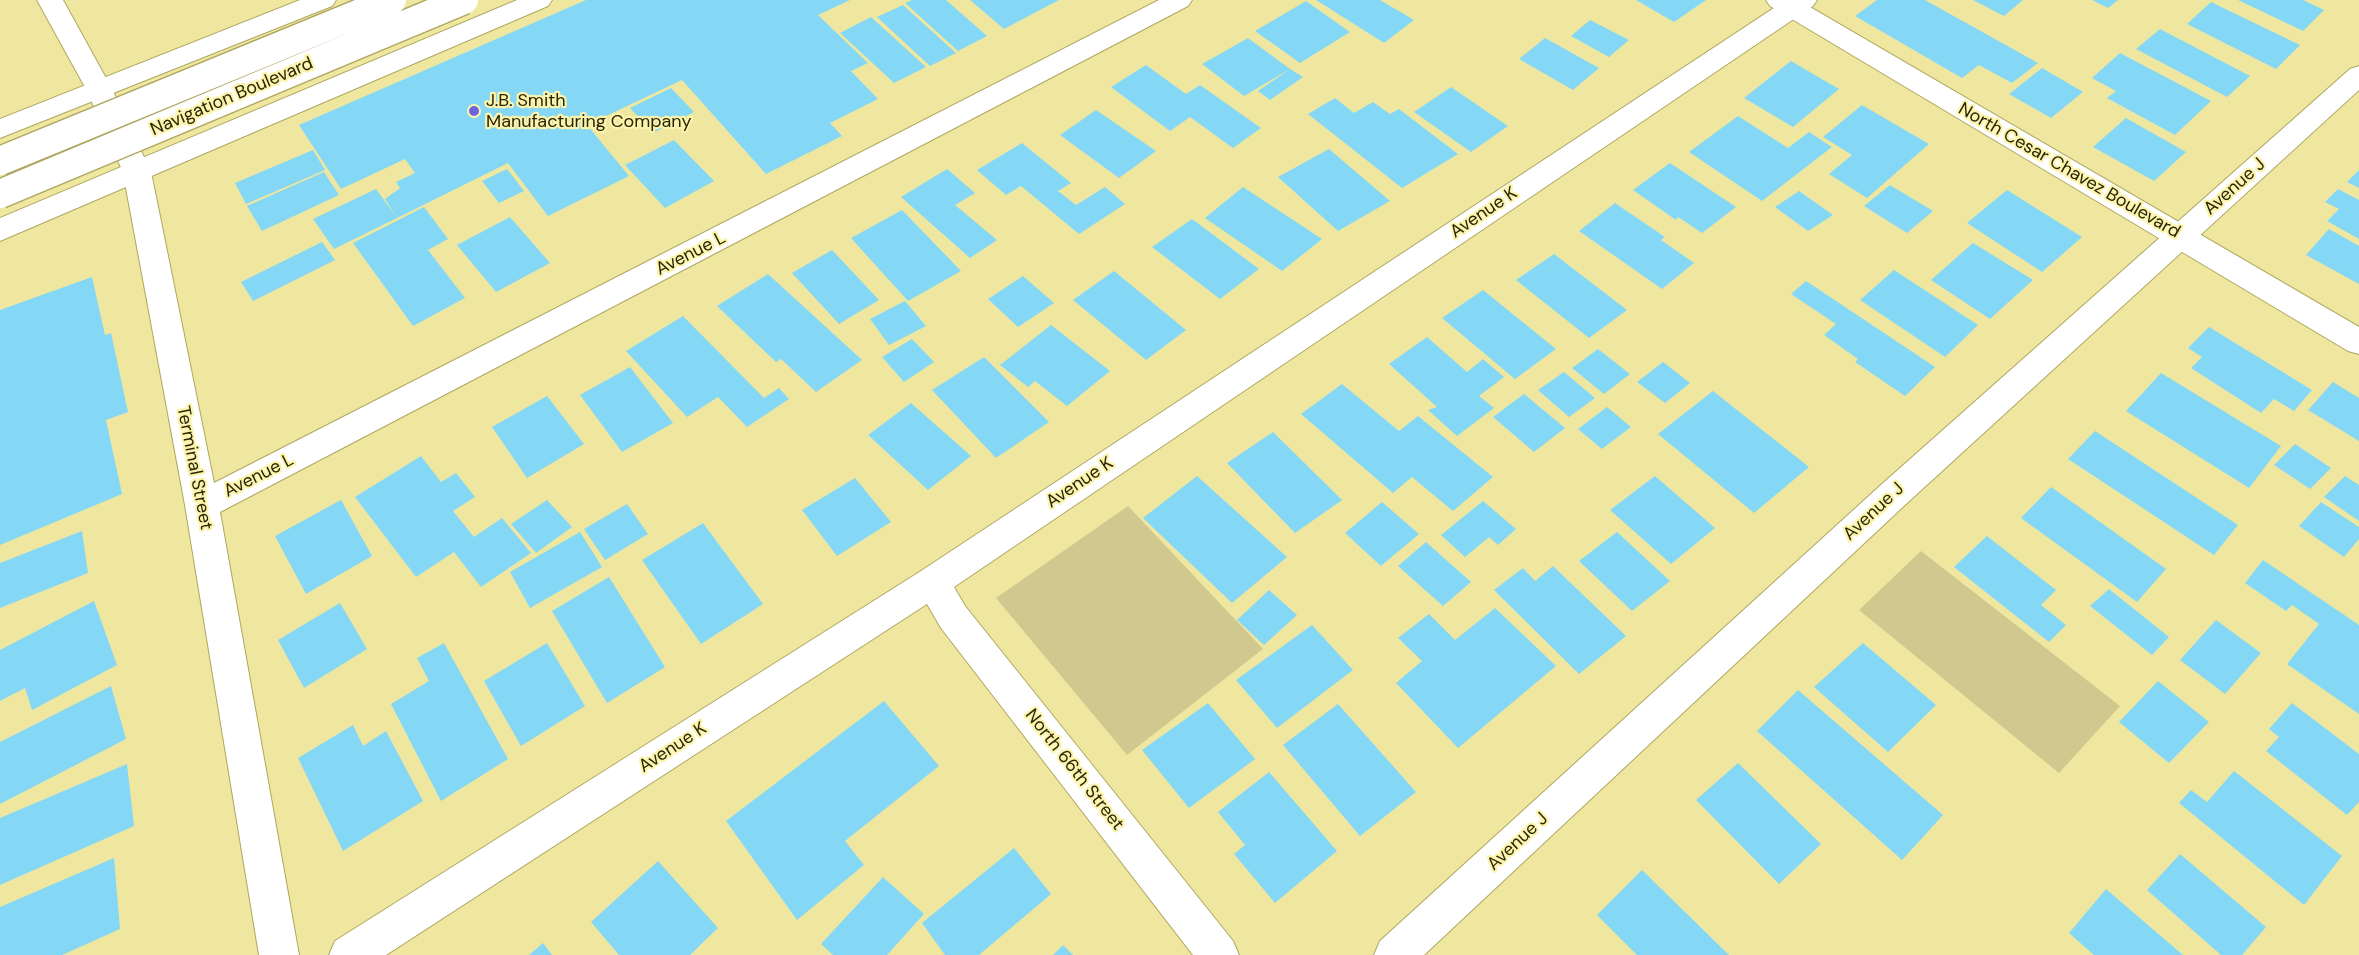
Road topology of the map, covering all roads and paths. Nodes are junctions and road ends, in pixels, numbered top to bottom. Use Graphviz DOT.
graph roads {
  1 [pos="50,0"];
  2 [pos="322,0"];
  3 [pos="392,0"];
  4 [pos="464,0"];
  5 [pos="539,0"];
  6 [pos="1179,0"];
  7 [pos="1791,3"];
  8 [pos="2359,75"];
  9 [pos="99,89"];
  10 [pos="0,129"];
  11 [pos="0,161"];
  12 [pos="137,172"];
  13 [pos="0,194"];
  14 [pos="0,230"];
  15 [pos="2182,236"];
  16 [pos="2359,342"];
  17 [pos="202,505"];
  18 [pos="933,582"];
  19 [pos="279,955"];
  20 [pos="349,955"];
  21 [pos="1219,955"];
  22 [pos="1394,955"];
  1 -- 9 [label="street, Terminal Street"];
  2 -- 9 [label="street"];
  3 -- 11 [label="street, Navigation Boulevard, bridge"];
  4 -- 13 [label="street, Navigation Boulevard, bridge"];
  5 -- 12 [label="street"];
  6 -- 17 [label="street, Avenue L"];
  7 -- 15 [label="street, North Cesar Chavez Boulevard"];
  7 -- 18 [label="street, Avenue K"];
  8 -- 15 [label="street, Avenue J"];
  9 -- 10 [label="street"];
  9 -- 12 [label="street, Terminal Street"];
  12 -- 14 [label="street"];
  12 -- 17 [label="street, Terminal Street"];
  15 -- 16 [label="street, North Cesar Chavez Boulevard"];
  15 -- 22 [label="street, Avenue J"];
  17 -- 19 [label="street, Terminal Street"];
  18 -- 20 [label="street, Avenue K"];
  18 -- 21 [label="street, North 66th Street"];
}
